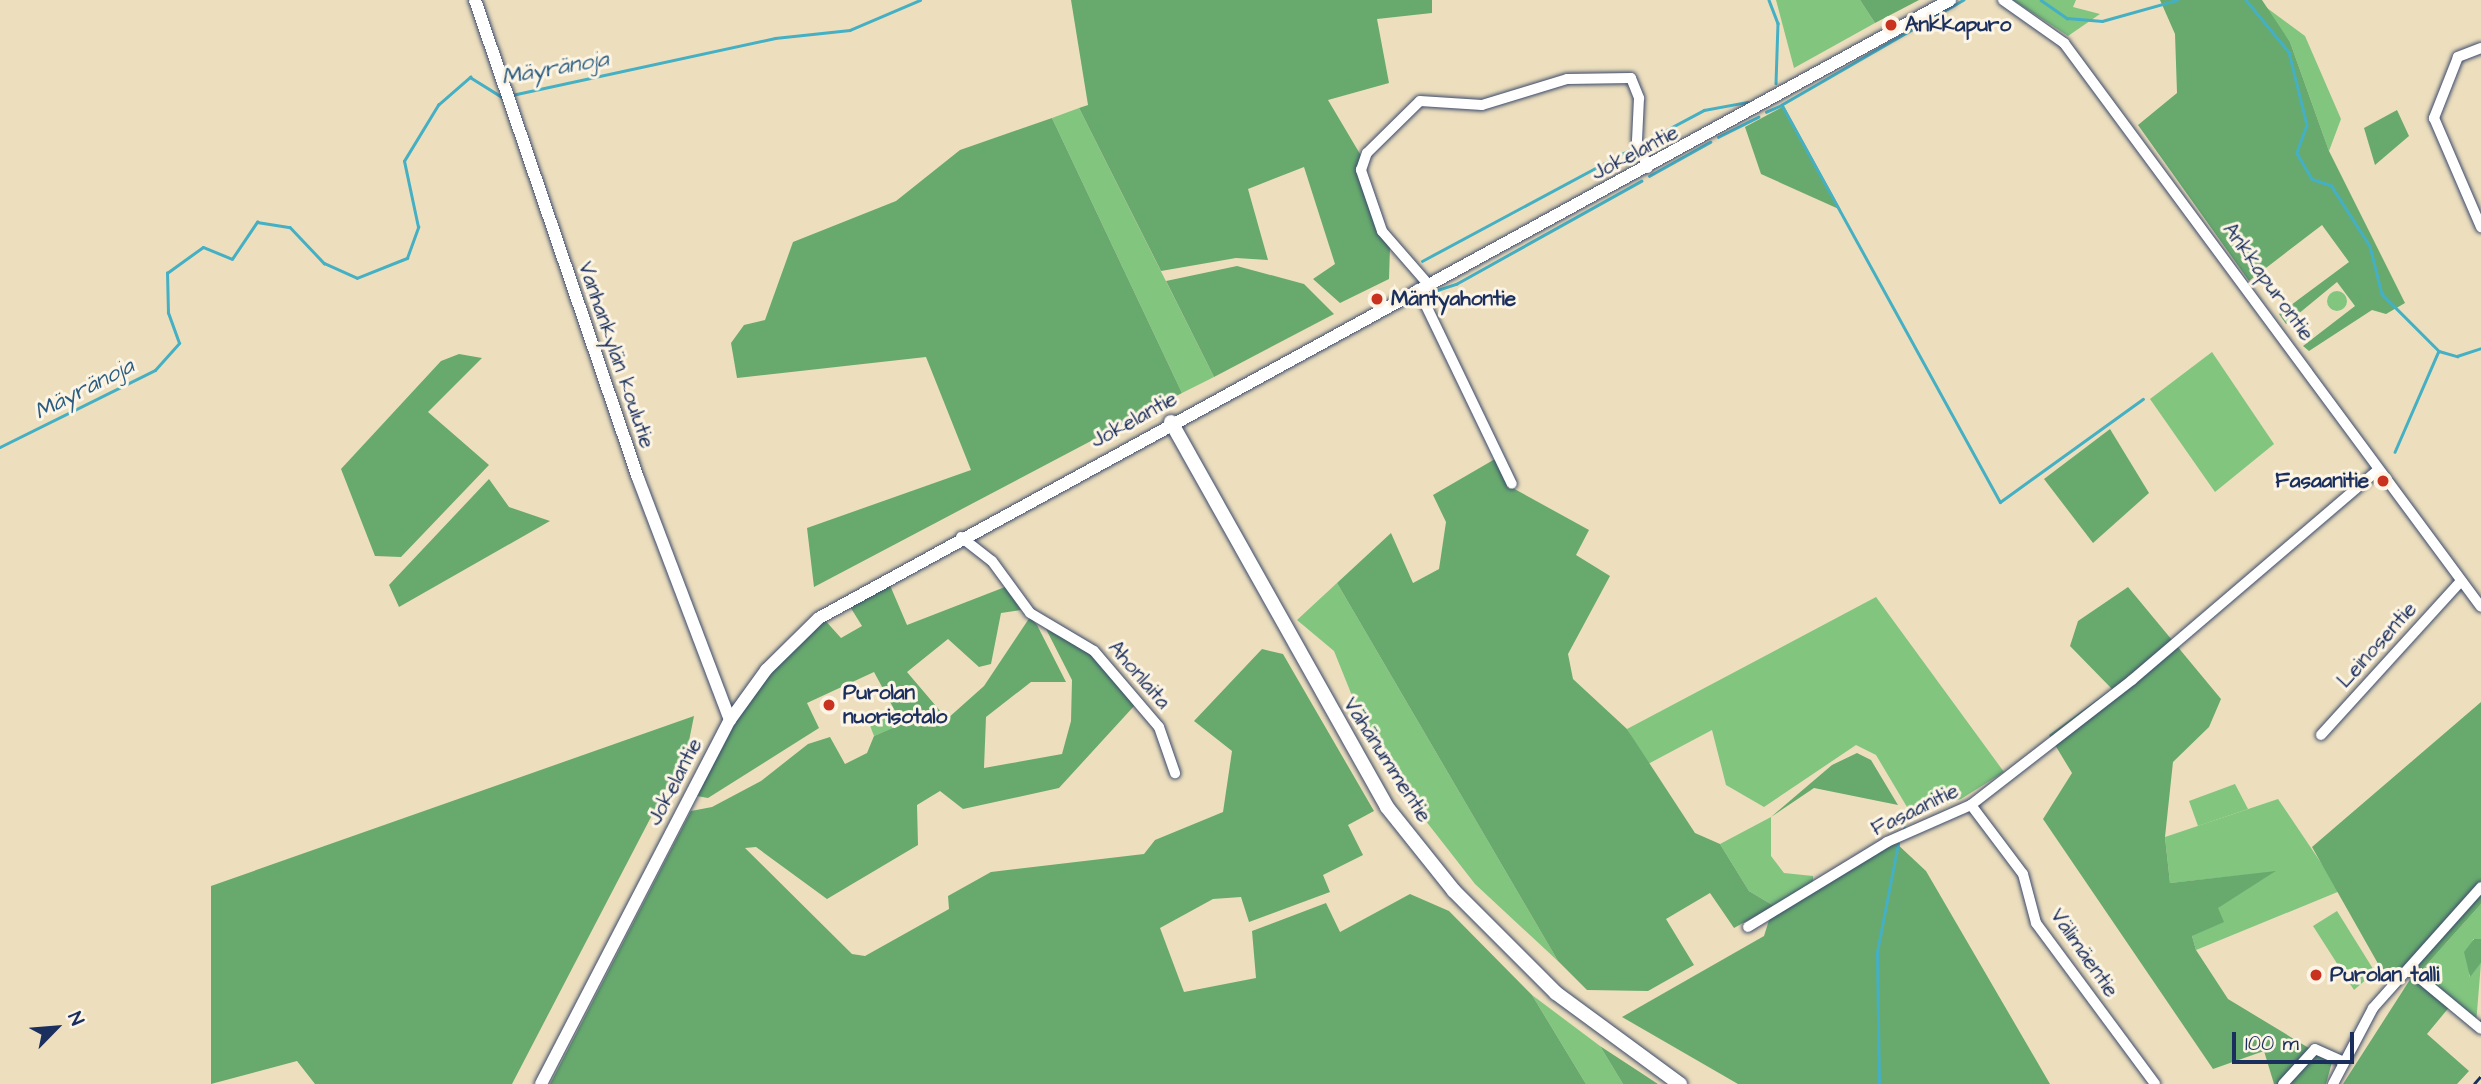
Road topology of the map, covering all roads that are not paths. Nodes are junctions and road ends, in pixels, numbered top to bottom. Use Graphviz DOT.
graph roads {
  1 [pos="475,0"];
  2 [pos="1950,0"];
  3 [pos="2003,0"];
  4 [pos="2481,48"];
  5 [pos="1648,168"];
  6 [pos="2481,227"];
  7 [pos="1423,287"];
  8 [pos="1171,422"];
  9 [pos="2378,470"];
  10 [pos="1512,484"];
  11 [pos="961,537"];
  12 [pos="2461,581"];
  13 [pos="2481,607"];
  14 [pos="730,720"];
  15 [pos="2321,735"];
  16 [pos="1175,773"];
  17 [pos="1971,805"];
  18 [pos="2481,887"];
  19 [pos="1748,927"];
  20 [pos="2410,970"];
  21 [pos="2481,1029"];
  22 [pos="2342,1062"];
  23 [pos="541,1084"];
  24 [pos="1680,1084"];
  25 [pos="2155,1084"];
  26 [pos="2283,1084"];
  27 [pos="2333,1084"];
  1 -- 14 [label="street, Vanhankylän koulutie"];
  2 -- 5 [label="street, Jokelantie"];
  3 -- 9 [label="street, Ankkapurontie"];
  4 -- 6 [label="street"];
  5 -- 7 [label="street, Jokelantie"];
  5 -- 7 [label="street"];
  7 -- 8 [label="street, Jokelantie"];
  7 -- 10 [label="street"];
  8 -- 11 [label="street, Jokelantie"];
  8 -- 24 [label="main road, Vähänummentie"];
  9 -- 12 [label="street, Ankkapurontie"];
  9 -- 17 [label="street, Fasaanitie"];
  11 -- 14 [label="street, Jokelantie"];
  11 -- 16 [label="street, Ahonlaita"];
  12 -- 13 [label="street, Ankkapurontie"];
  12 -- 15 [label="street, Leinosentie"];
  14 -- 23 [label="street, Jokelantie"];
  17 -- 19 [label="street, Fasaanitie"];
  17 -- 25 [label="street, Välimäentie"];
  18 -- 20 [label="street"];
  20 -- 21 [label="street"];
  20 -- 22 [label="street"];
  22 -- 26 [label="street"];
  22 -- 27 [label="street"];
}
